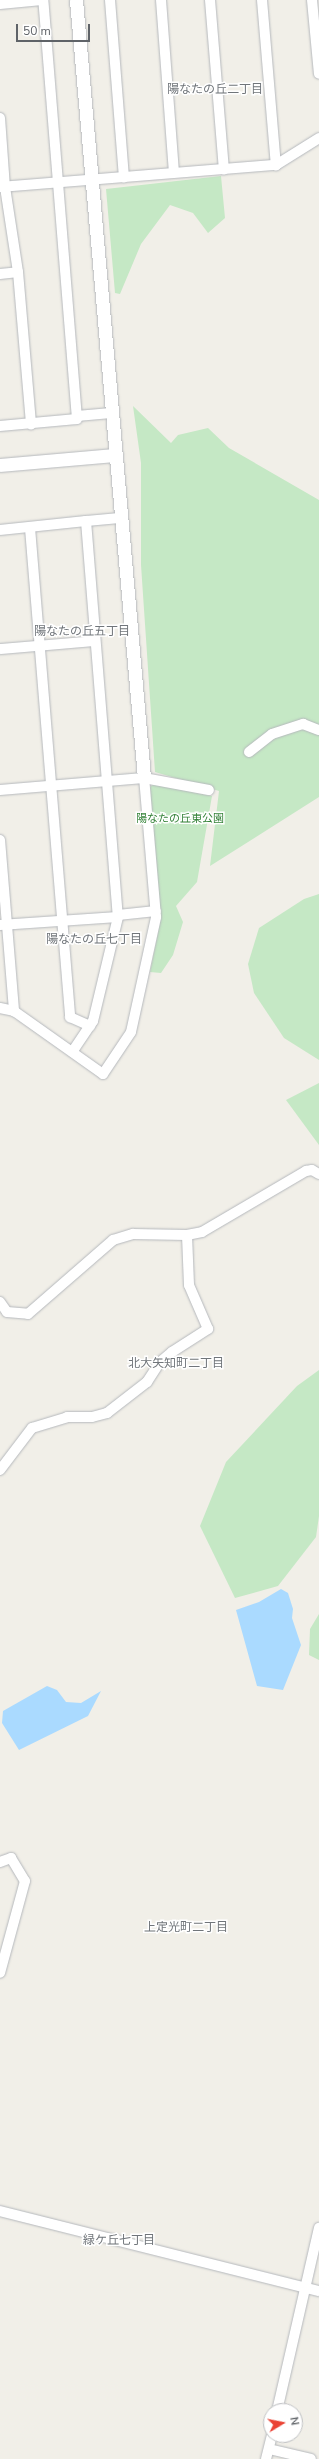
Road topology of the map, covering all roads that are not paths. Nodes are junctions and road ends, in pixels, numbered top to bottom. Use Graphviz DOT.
graph roads {
  1 [pos="43,0"];
  2 [pos="76,0"];
  3 [pos="110,0"];
  4 [pos="161,0"];
  5 [pos="210,0"];
  6 [pos="262,0"];
  7 [pos="315,2"];
  8 [pos="0,4"];
  9 [pos="319,74"];
  10 [pos="0,118"];
  11 [pos="319,138"];
  12 [pos="276,165"];
  13 [pos="224,169"];
  14 [pos="174,174"];
  15 [pos="124,177"];
  16 [pos="90,179"];
  17 [pos="58,182"];
  18 [pos="3,187"];
  19 [pos="18,272"];
  20 [pos="0,274"];
  21 [pos="111,413"];
  22 [pos="77,416"];
  23 [pos="31,424"];
  24 [pos="0,426"];
  25 [pos="114,455"];
  26 [pos="0,465"];
  27 [pos="120,518"];
  28 [pos="86,521"];
  29 [pos="30,528"];
  30 [pos="0,530"];
  31 [pos="95,641"];
  32 [pos="38,646"];
  33 [pos="0,649"];
  34 [pos="319,730"];
  35 [pos="249,752"];
  36 [pos="144,778"];
  37 [pos="107,779"];
  38 [pos="52,786"];
  39 [pos="0,790"];
  40 [pos="209,790"];
  41 [pos="0,840"];
  42 [pos="156,911"];
  43 [pos="118,916"];
  44 [pos="62,920"];
  45 [pos="4,924"];
  46 [pos="0,1008"];
  47 [pos="14,1011"];
  48 [pos="90,1026"];
  49 [pos="72,1052"];
  50 [pos="319,1174"];
  51 [pos="187,1235"];
  52 [pos="0,1302"];
  53 [pos="0,1470"];
  54 [pos="0,1862"];
  55 [pos="0,1973"];
  56 [pos="0,2211"];
  57 [pos="319,2228"];
  58 [pos="305,2288"];
  59 [pos="319,2291"];
  60 [pos="280,2403"];
  61 [pos="270,2443"];
  62 [pos="268,2454"];
  63 [pos="311,2459"];
  1 -- 8 [label="street"];
  1 -- 17 [label="street"];
  2 -- 16 [label="street"];
  3 -- 15 [label="street"];
  4 -- 14 [label="street"];
  5 -- 13 [label="street"];
  6 -- 12 [label="street"];
  7 -- 9 [label="street"];
  10 -- 18 [label="street"];
  11 -- 12 [label="street"];
  12 -- 13 [label="street"];
  13 -- 14 [label="street"];
  14 -- 15 [label="street"];
  15 -- 16 [label="street"];
  16 -- 17 [label="street"];
  16 -- 21 [label="street"];
  17 -- 18 [label="street"];
  17 -- 22 [label="street"];
  18 -- 19 [label="street"];
  19 -- 20 [label="street"];
  19 -- 23 [label="street"];
  21 -- 22 [label="street"];
  21 -- 25 [label="street"];
  22 -- 23 [label="street"];
  23 -- 24 [label="street"];
  25 -- 26 [label="street"];
  25 -- 27 [label="street"];
  27 -- 28 [label="street"];
  27 -- 36 [label="street"];
  28 -- 29 [label="street"];
  28 -- 31 [label="street"];
  29 -- 30 [label="street"];
  29 -- 32 [label="street"];
  31 -- 32 [label="street"];
  31 -- 37 [label="street"];
  32 -- 33 [label="street"];
  32 -- 38 [label="street"];
  34 -- 35 [label="street"];
  36 -- 37 [label="street"];
  36 -- 40 [label="street"];
  36 -- 42 [label="street"];
  37 -- 38 [label="street"];
  37 -- 43 [label="street"];
  38 -- 39 [label="street"];
  38 -- 44 [label="street"];
  41 -- 45 [label="street"];
  42 -- 43 [label="street"];
  42 -- 49 [label="street"];
  43 -- 44 [label="street"];
  43 -- 48 [label="street"];
  44 -- 45 [label="street"];
  44 -- 48 [label="street"];
  45 -- 47 [label="street"];
  46 -- 47 [label="street"];
  47 -- 49 [label="street"];
  48 -- 49 [label="street"];
  50 -- 51 [label="street"];
  51 -- 52 [label="street"];
  51 -- 53 [label="street"];
  54 -- 55 [label="street"];
  56 -- 58 [label="street"];
  57 -- 58 [label="street"];
  58 -- 59 [label="street"];
  58 -- 60 [label="street"];
  61 -- 62 [label="street"];
  62 -- 63 [label="street"];
}
